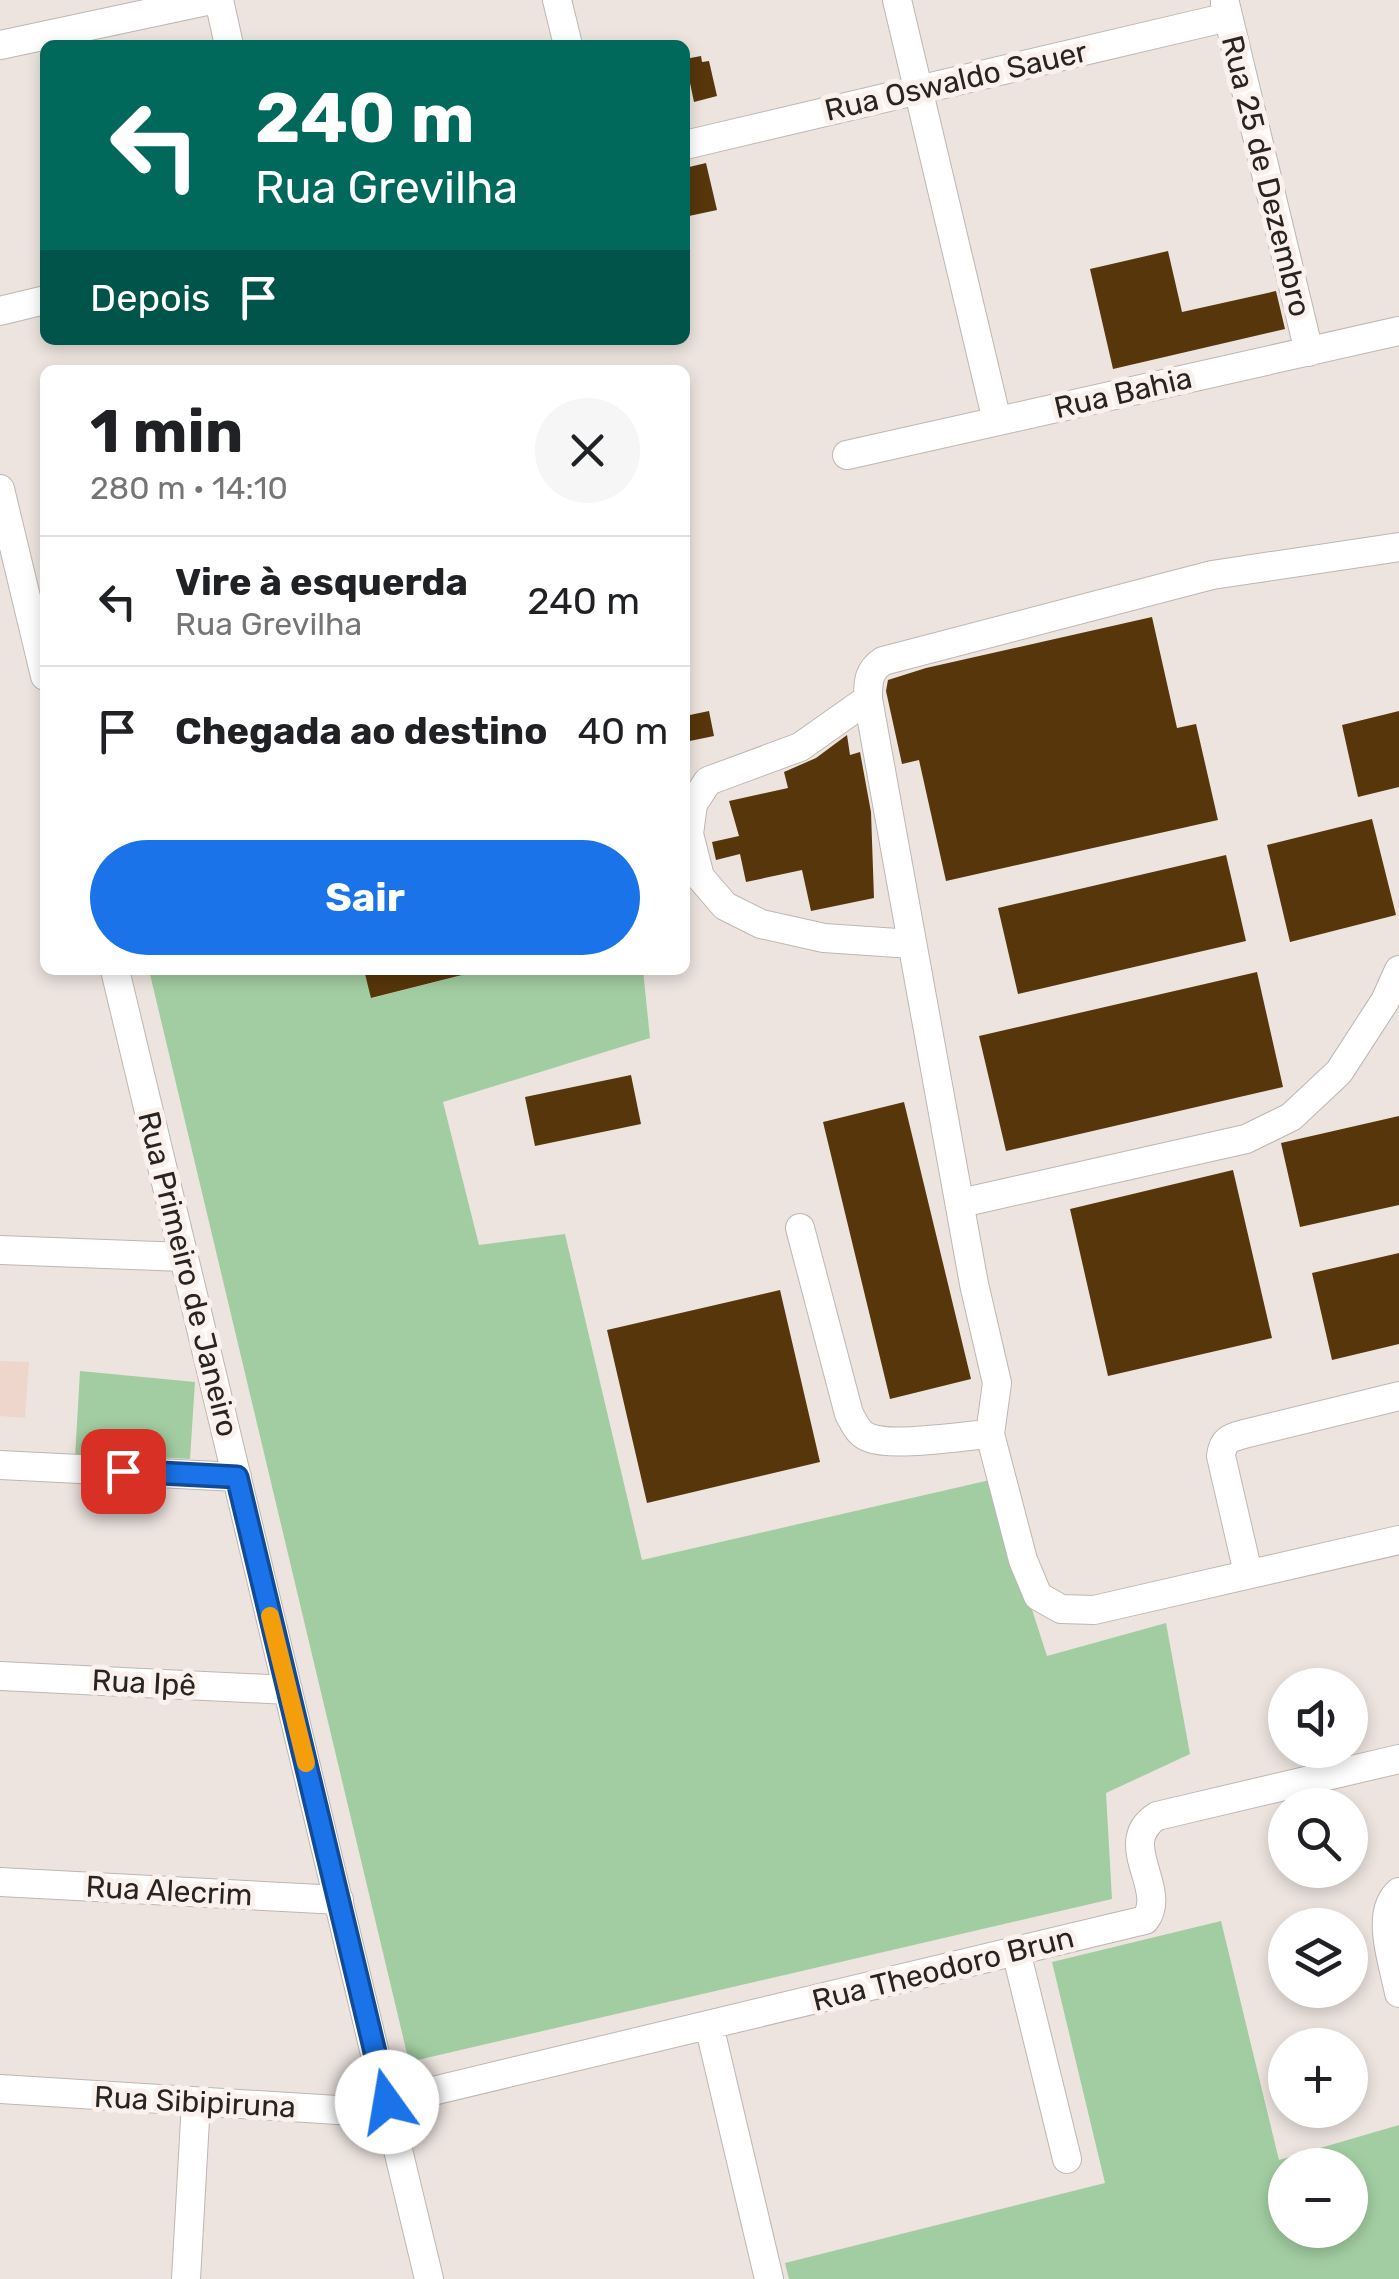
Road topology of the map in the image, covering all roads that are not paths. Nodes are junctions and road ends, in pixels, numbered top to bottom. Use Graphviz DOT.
graph roads {
  1 [pos="211,0"];
  2 [pos="219,0"];
  3 [pos="557,0"];
  4 [pos="897,0"];
  5 [pos="1226,8"];
  6 [pos="228,40"];
  7 [pos="567,40"];
  8 [pos="0,44"];
  9 [pos="919,90"];
  10 [pos="690,144"];
  11 [pos="40,301"];
  12 [pos="0,311"];
  13 [pos="1399,331"];
  14 [pos="1309,352"];
  15 [pos="997,421"];
  16 [pos="846,456"];
  17 [pos="0,490"];
  18 [pos="1399,547"];
  19 [pos="40,655"];
  20 [pos="868,699"];
  21 [pos="690,826"];
  22 [pos="690,838"];
  23 [pos="912,944"];
  24 [pos="1399,970"];
  25 [pos="116,975"];
  26 [pos="1392,1003"];
  27 [pos="960,1203"];
  28 [pos="800,1228"];
  29 [pos="0,1250"];
  30 [pos="184,1257"];
  31 [pos="1399,1396"];
  32 [pos="990,1434"];
  33 [pos="0,1465"];
  34 [pos="237,1477"];
  35 [pos="1399,1540"];
  36 [pos="1248,1573"];
  37 [pos="0,1676"];
  38 [pos="288,1690"];
  39 [pos="1399,1759"];
  40 [pos="0,1882"];
  41 [pos="1399,1892"];
  42 [pos="339,1900"];
  43 [pos="1016,1951"];
  44 [pos="1399,1993"];
  45 [pos="709,2025"];
  46 [pos="0,2089"];
  47 [pos="196,2102"];
  48 [pos="387,2102"];
  49 [pos="1067,2159"];
  50 [pos="186,2279"];
  51 [pos="430,2279"];
  52 [pos="769,2279"];
  1 -- 8 [label="street"];
  2 -- 6 [label="street"];
  3 -- 7 [label="street"];
  4 -- 9 [label="street"];
  5 -- 9 [label="street, Rua Oswaldo Sauer"];
  5 -- 14 [label="street, Rua 25 de Dezembro"];
  9 -- 10 [label="street, Rua Oswaldo Sauer"];
  9 -- 15 [label="street"];
  11 -- 12 [label="street"];
  13 -- 14 [label="street, Rua Bahia"];
  14 -- 15 [label="street, Rua Bahia"];
  15 -- 16 [label="street, Rua Bahia"];
  17 -- 19 [label="street"];
  18 -- 20 [label="street"];
  20 -- 21 [label="street"];
  20 -- 23 [label="street"];
  22 -- 23 [label="street"];
  23 -- 27 [label="street"];
  24 -- 26 [label="street"];
  25 -- 30 [label="street, Rua Primeiro de Janeiro"];
  26 -- 27 [label="street"];
  27 -- 32 [label="street"];
  28 -- 32 [label="street"];
  29 -- 30 [label="street"];
  30 -- 34 [label="street, Rua Primeiro de Janeiro"];
  31 -- 36 [label="street"];
  32 -- 36 [label="street"];
  33 -- 34 [label="street"];
  34 -- 38 [label="street, Rua Primeiro de Janeiro"];
  35 -- 36 [label="street"];
  37 -- 38 [label="street, Rua Ipê"];
  38 -- 42 [label="street, Rua Primeiro de Janeiro"];
  39 -- 43 [label="street, Rua Theodoro Brun"];
  40 -- 42 [label="street, Rua Alecrim"];
  41 -- 44 [label="street"];
  42 -- 48 [label="street, Rua Primeiro de Janeiro"];
  43 -- 45 [label="street, Rua Theodoro Brun"];
  43 -- 49 [label="street"];
  45 -- 48 [label="street, Rua Theodoro Brun"];
  45 -- 52 [label="street"];
  46 -- 47 [label="street, Rua Sibipiruna"];
  47 -- 48 [label="street, Rua Sibipiruna"];
  47 -- 50 [label="street"];
  48 -- 51 [label="street, Rua Primeiro de Janeiro"];
}
